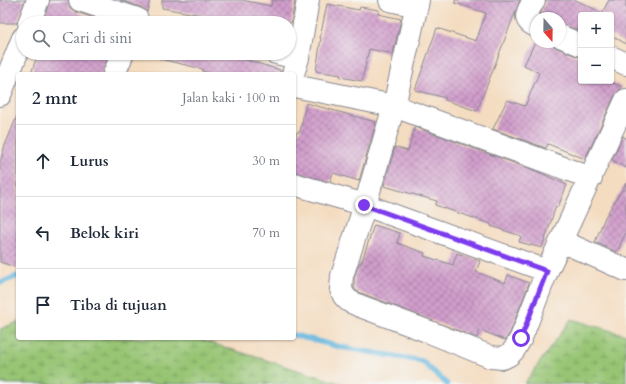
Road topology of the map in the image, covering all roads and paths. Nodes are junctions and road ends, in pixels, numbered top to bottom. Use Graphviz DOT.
graph roads {
  1 [pos="38,0"];
  2 [pos="80,0"];
  3 [pos="308,0"];
  4 [pos="390,0"];
  5 [pos="534,0"];
  6 [pos="418,3"];
  7 [pos="32,16"];
  8 [pos="125,16"];
  9 [pos="530,23"];
  10 [pos="566,39"];
  11 [pos="578,44"];
  12 [pos="16,55"];
  13 [pos="614,58"];
  14 [pos="120,60"];
  15 [pos="287,60"];
  16 [pos="626,64"];
  17 [pos="296,66"];
  18 [pos="115,72"];
  19 [pos="296,86"];
  20 [pos="0,95"];
  21 [pos="626,100"];
  22 [pos="394,106"];
  23 [pos="591,178"];
  24 [pos="296,185"];
  25 [pos="364,205"];
  26 [pos="561,241"];
  27 [pos="626,270"];
  28 [pos="547,271"];
  1 -- 7 [label="street"];
  2 -- 8 [label="street"];
  3 -- 17 [label="street"];
  4 -- 6 [label="street"];
  5 -- 9 [label="street"];
  6 -- 22 [label="street"];
  10 -- 11 [label="street"];
  12 -- 20 [label="street"];
  13 -- 16 [label="street"];
  14 -- 18 [label="street"];
  15 -- 17 [label="street"];
  19 -- 22 [label="street"];
  21 -- 23 [label="street"];
  22 -- 23 [label="street"];
  22 -- 25 [label="street"];
  23 -- 26 [label="street"];
  24 -- 25 [label="street"];
  25 -- 28 [label="street"];
  25 -- 28 [label="street"];
  26 -- 27 [label="street"];
  26 -- 28 [label="street"];
}
